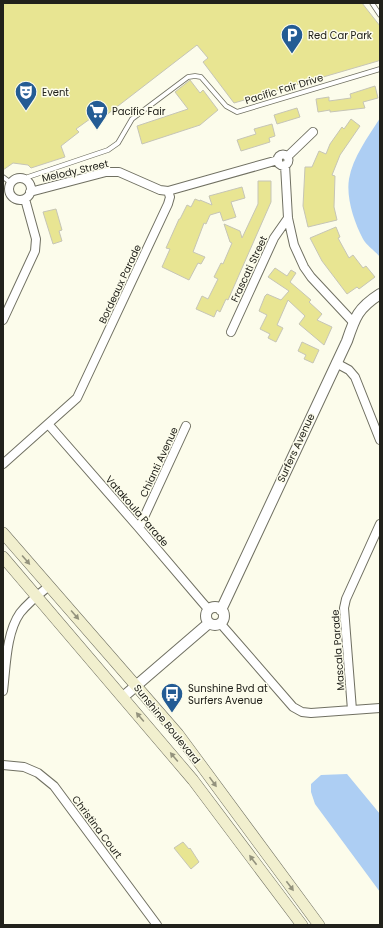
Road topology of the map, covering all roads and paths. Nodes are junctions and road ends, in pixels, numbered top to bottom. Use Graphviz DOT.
graph roads {
  1 [pos="372,3"];
  2 [pos="380,15"];
  3 [pos="380,69"];
  4 [pos="314,132"];
  5 [pos="288,156"];
  6 [pos="278,160"];
  7 [pos="285,165"];
  8 [pos="3,177"];
  9 [pos="26,180"];
  10 [pos="11,183"];
  11 [pos="168,191"];
  12 [pos="30,192"];
  13 [pos="7,196"];
  14 [pos="25,199"];
  15 [pos="288,218"];
  16 [pos="380,294"];
  17 [pos="3,318"];
  18 [pos="353,322"];
  19 [pos="231,332"];
  20 [pos="336,363"];
  21 [pos="48,425"];
  22 [pos="186,426"];
  23 [pos="380,440"];
  24 [pos="3,464"];
  25 [pos="380,524"];
  26 [pos="139,528"];
  27 [pos="3,533"];
  28 [pos="3,556"];
  29 [pos="49,586"];
  30 [pos="37,596"];
  31 [pos="209,610"];
  32 [pos="221,610"];
  33 [pos="209,623"];
  34 [pos="220,624"];
  35 [pos="136,686"];
  36 [pos="3,691"];
  37 [pos="123,697"];
  38 [pos="380,708"];
  39 [pos="352,710"];
  40 [pos="3,765"];
  41 [pos="157,925"];
  42 [pos="302,925"];
  43 [pos="320,925"];
  1 -- 2 [label="lane"];
  3 -- 9 [label="lane, Pacific Fair Drive"];
  4 -- 5 [label="street"];
  5 -- 6 [label="street"];
  5 -- 7 [label="street"];
  6 -- 7 [label="street"];
  6 -- 11 [label="street"];
  7 -- 15 [label="street"];
  8 -- 10 [label="lane"];
  9 -- 10 [label="street"];
  9 -- 12 [label="street"];
  10 -- 13 [label="street"];
  11 -- 12 [label="street, Melody Street"];
  11 -- 21 [label="street, Bordeaux Parade"];
  12 -- 14 [label="street"];
  13 -- 14 [label="street"];
  14 -- 17 [label="street"];
  15 -- 18 [label="street"];
  15 -- 19 [label="street, Frascati Street"];
  16 -- 18 [label="street, Surfers Avenue"];
  18 -- 20 [label="street, Surfers Avenue"];
  20 -- 23 [label="street"];
  20 -- 32 [label="street, Surfers Avenue"];
  21 -- 24 [label="street, Bordeaux Parade"];
  21 -- 26 [label="street, Vatakoula Parade"];
  22 -- 26 [label="street, Chianti Avenue"];
  25 -- 39 [label="street, Mascala Parade"];
  26 -- 31 [label="street, Vatakoula Parade"];
  27 -- 29 [label="main road, Sunshine Boulevard, one-way"];
  28 -- 30 [label="main road, Sunshine Boulevard"];
  29 -- 30 [label="street"];
  29 -- 35 [label="main road, Sunshine Boulevard, one-way"];
  30 -- 36 [label="street"];
  30 -- 37 [label="main road, Sunshine Boulevard"];
  31 -- 32 [label="street"];
  31 -- 33 [label="street"];
  32 -- 34 [label="street"];
  33 -- 34 [label="street"];
  33 -- 35 [label="street"];
  34 -- 39 [label="street"];
  35 -- 37 [label="street"];
  35 -- 43 [label="main road, Sunshine Boulevard, one-way"];
  42 -- 37 [label="main road, Sunshine Boulevard, one-way"];
  38 -- 39 [label="street"];
  40 -- 41 [label="street, Christina Court"];
}
